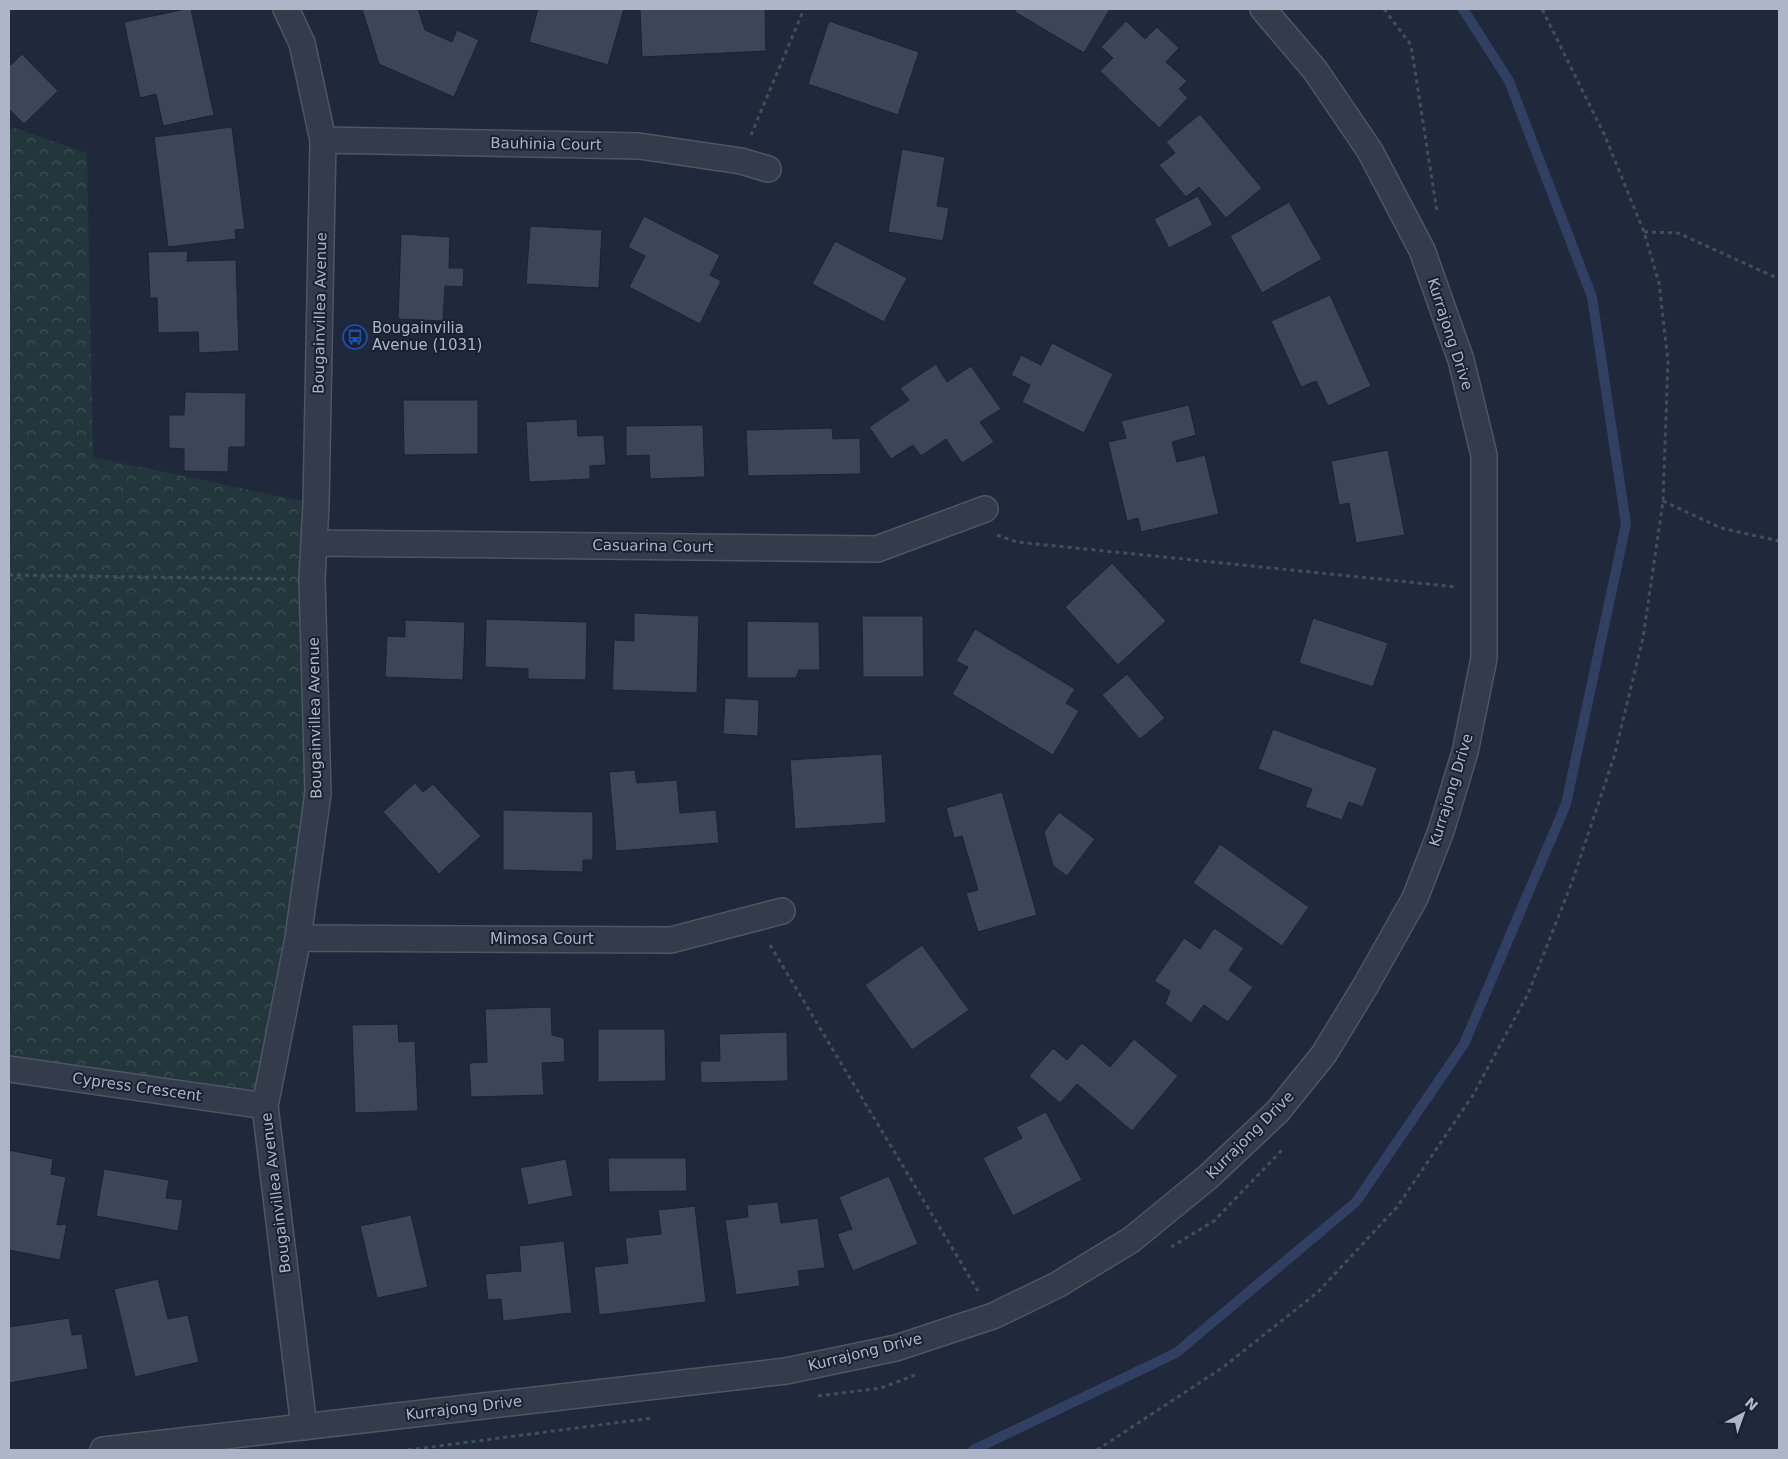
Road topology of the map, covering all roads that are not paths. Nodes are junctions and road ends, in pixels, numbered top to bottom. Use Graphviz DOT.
graph roads {
  1 [pos="286,9"];
  2 [pos="1263,9"];
  3 [pos="323,140"];
  4 [pos="768,169"];
  5 [pos="985,509"];
  6 [pos="314,543"];
  7 [pos="782,911"];
  8 [pos="298,938"];
  9 [pos="9,1069"];
  10 [pos="265,1106"];
  11 [pos="304,1427"];
  12 [pos="103,1450"];
  1 -- 3 [label="street, Bougainvillea Avenue"];
  2 -- 11 [label="street, Kurrajong Drive"];
  3 -- 4 [label="street, Bauhinia Court"];
  3 -- 6 [label="street, Bougainvillea Avenue"];
  5 -- 6 [label="street, Casuarina Court"];
  6 -- 8 [label="street, Bougainvillea Avenue"];
  7 -- 8 [label="street, Mimosa Court"];
  8 -- 10 [label="street, Bougainvillea Avenue"];
  9 -- 10 [label="street, Cypress Crescent"];
  10 -- 11 [label="street, Bougainvillea Avenue"];
  11 -- 12 [label="street, Kurrajong Drive"];
}
